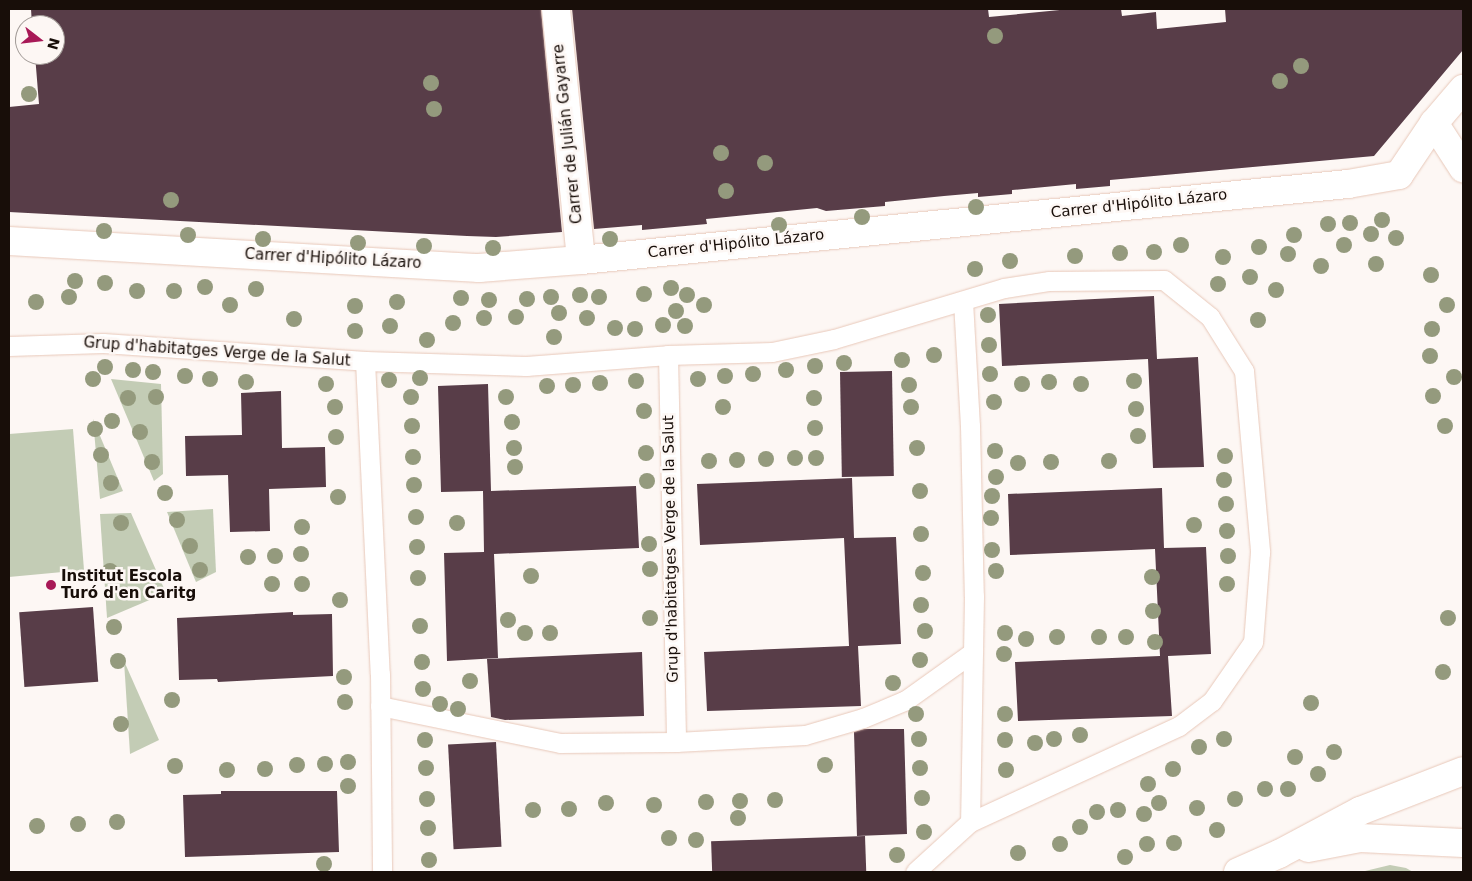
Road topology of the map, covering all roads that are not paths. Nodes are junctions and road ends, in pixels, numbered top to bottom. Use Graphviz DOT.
graph roads {
  1 [pos="556,9"];
  2 [pos="1463,89"];
  3 [pos="1434,123"];
  4 [pos="1463,168"];
  5 [pos="9,241"];
  6 [pos="581,260"];
  7 [pos="963,301"];
  8 [pos="9,346"];
  9 [pos="668,355"];
  10 [pos="365,361"];
  11 [pos="974,652"];
  12 [pos="380,706"];
  13 [pos="676,742"];
  14 [pos="1463,771"];
  15 [pos="970,822"];
  16 [pos="1463,844"];
  17 [pos="1280,854"];
  18 [pos="382,872"];
  19 [pos="915,872"];
  20 [pos="1238,872"];
  1 -- 6 [label="street, Carrer de Julián Gayarre"];
  2 -- 3 [label="street, Carrer d'Hipólito Lázaro"];
  3 -- 4 [label="street"];
  3 -- 6 [label="street, Carrer d'Hipólito Lázaro"];
  5 -- 6 [label="street, Carrer d'Hipólito Lázaro"];
  7 -- 9 [label="lane, Grup d'habitatges Verge de la Salut"];
  7 -- 11 [label="lane"];
  7 -- 15 [label="lane, Grup d'habitatges Verge de la Salut"];
  8 -- 10 [label="lane, Grup d'habitatges Verge de la Salut"];
  9 -- 10 [label="lane, Grup d'habitatges Verge de la Salut"];
  9 -- 13 [label="lane, Grup d'habitatges Verge de la Salut"];
  10 -- 12 [label="lane, Grup d'habitatges Verge de la Salut"];
  11 -- 13 [label="lane"];
  11 -- 15 [label="lane"];
  12 -- 13 [label="lane"];
  12 -- 18 [label="lane, Grup d'habitatges Verge de la Salut"];
  14 -- 17 [label="street"];
  15 -- 19 [label="lane, Grup d'habitatges Verge de la Salut"];
  16 -- 17 [label="street"];
  17 -- 20 [label="street"];
}
